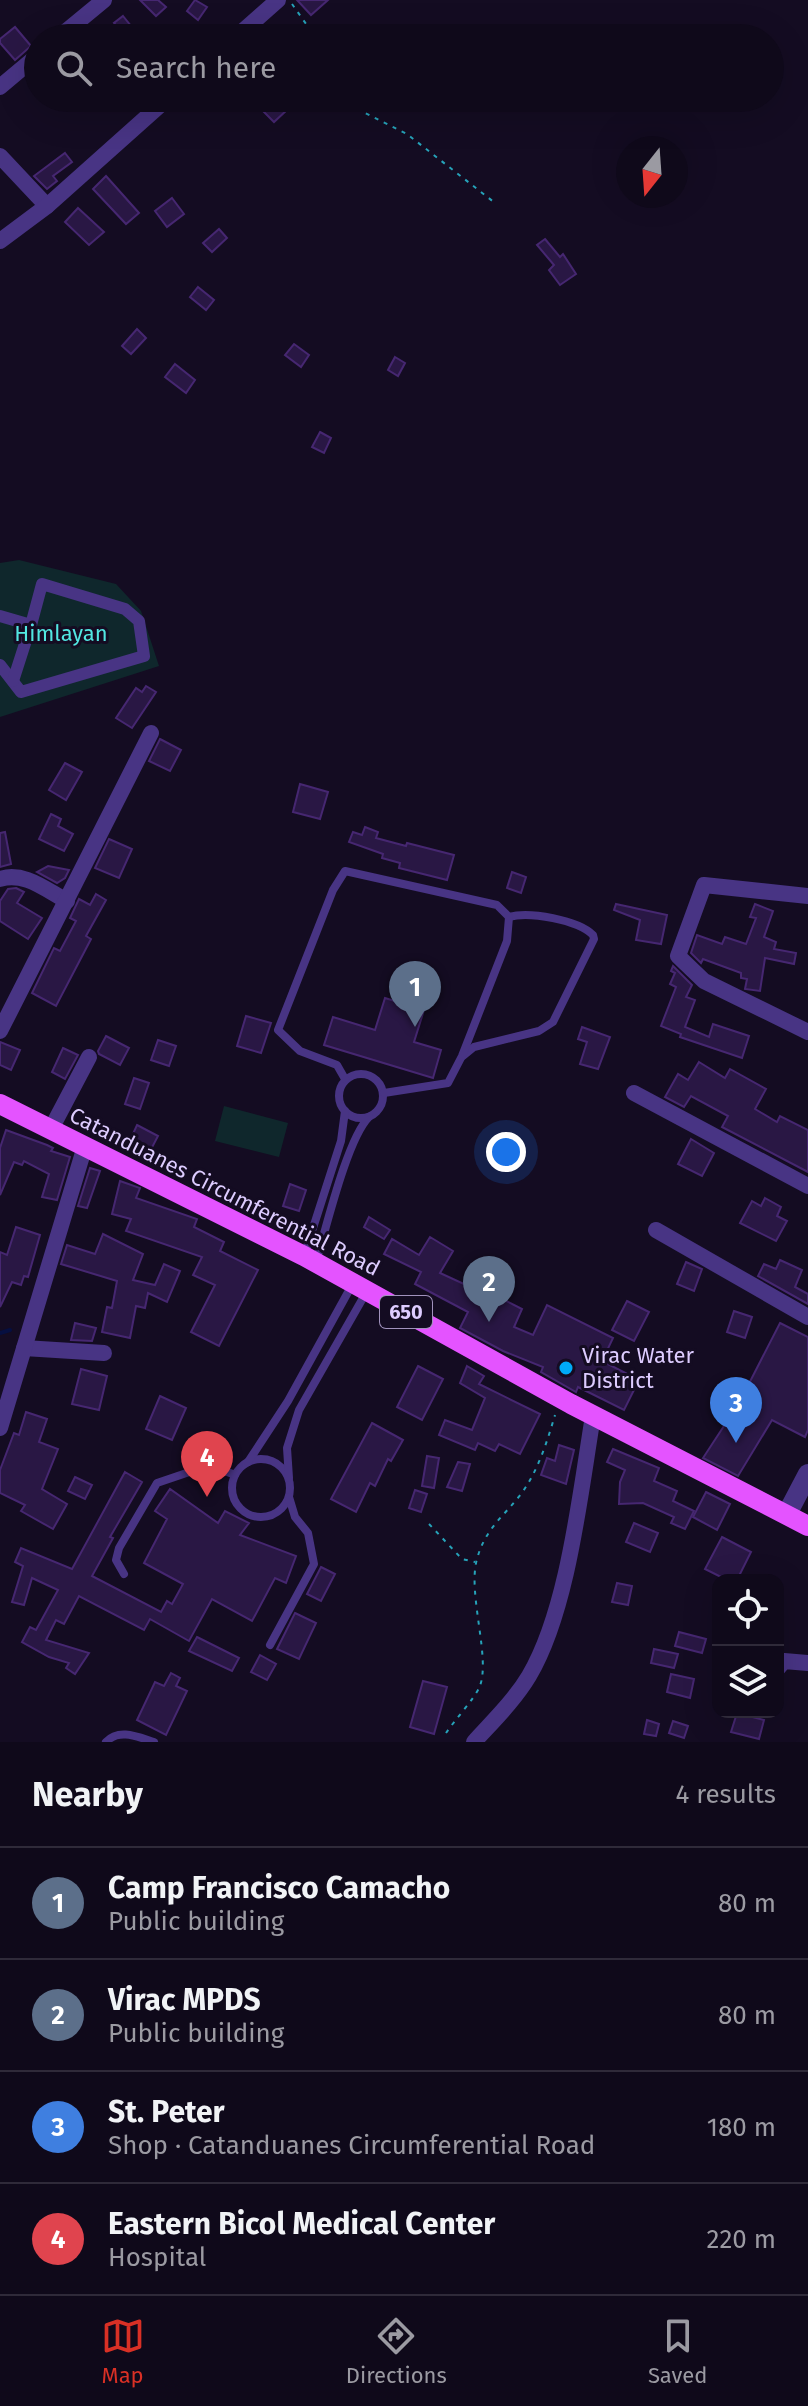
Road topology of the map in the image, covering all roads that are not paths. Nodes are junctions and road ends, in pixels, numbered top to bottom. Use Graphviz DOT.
graph roads {
  1 [pos="104,0"];
  2 [pos="278,0"];
  3 [pos="75,24"];
  4 [pos="251,24"];
  5 [pos="24,67"];
  6 [pos="0,87"];
  7 [pos="152,112"];
  8 [pos="0,156"];
  9 [pos="47,206"];
  10 [pos="0,241"];
  11 [pos="0,616"];
  12 [pos="31,625"];
  13 [pos="0,665"];
  14 [pos="13,681"];
  15 [pos="151,733"];
  16 [pos="0,879"];
  17 [pos="808,896"];
  18 [pos="67,901"];
  19 [pos="509,917"];
  20 [pos="0,1031"];
  21 [pos="808,1032"];
  22 [pos="462,1056"];
  23 [pos="89,1057"];
  24 [pos="345,1079"];
  25 [pos="384,1093"];
  26 [pos="634,1093"];
  27 [pos="0,1104"];
  28 [pos="345,1111"];
  29 [pos="369,1117"];
  30 [pos="51,1129"];
  31 [pos="85,1146"];
  32 [pos="808,1186"];
  33 [pos="656,1230"];
  34 [pos="310,1259"];
  35 [pos="360,1288"];
  36 [pos="808,1317"];
  37 [pos="24,1348"];
  38 [pos="104,1353"];
  39 [pos="593,1416"];
  40 [pos="0,1428"];
  41 [pos="248,1462"];
  42 [pos="808,1474"];
  43 [pos="235,1475"];
  44 [pos="289,1478"];
  45 [pos="289,1497"];
  46 [pos="787,1514"];
  47 [pos="808,1526"];
  48 [pos="124,1574"];
  49 [pos="270,1645"];
  50 [pos="784,1661"];
  51 [pos="808,1663"];
  52 [pos="106,1742"];
  53 [pos="154,1742"];
  54 [pos="474,1742"];
  1 -- 3 [label="street"];
  2 -- 4 [label="street"];
  5 -- 6 [label="street"];
  7 -- 9 [label="street"];
  8 -- 9 [label="street"];
  9 -- 10 [label="street"];
  11 -- 12 [label="street"];
  12 -- 14 [label="street"];
  12 -- 14 [label="street"];
  13 -- 14 [label="street"];
  15 -- 18 [label="street"];
  16 -- 18 [label="street"];
  17 -- 21 [label="street"];
  18 -- 20 [label="street"];
  19 -- 22 [label="lane"];
  19 -- 22 [label="lane"];
  19 -- 24 [label="lane"];
  22 -- 25 [label="lane"];
  23 -- 30 [label="street"];
  24 -- 25 [label="lane"];
  24 -- 28 [label="lane"];
  25 -- 29 [label="lane"];
  26 -- 32 [label="street"];
  27 -- 30 [label="main road, Catanduanes Circumferential Road / 650"];
  28 -- 29 [label="lane"];
  28 -- 34 [label="lane"];
  29 -- 34 [label="lane"];
  30 -- 31 [label="main road, Catanduanes Circumferential Road / 650"];
  31 -- 34 [label="main road, Catanduanes Circumferential Road / 650"];
  31 -- 37 [label="street"];
  33 -- 36 [label="street"];
  34 -- 35 [label="main road, Catanduanes Circumferential Road / 650"];
  35 -- 39 [label="main road, Catanduanes Circumferential Road / 650"];
  35 -- 41 [label="lane"];
  35 -- 44 [label="lane"];
  37 -- 38 [label="street"];
  37 -- 40 [label="street"];
  39 -- 46 [label="main road, Catanduanes Circumferential Road / 650"];
  39 -- 54 [label="street"];
  41 -- 43 [label="lane"];
  41 -- 44 [label="lane"];
  42 -- 46 [label="street"];
  43 -- 45 [label="lane"];
  43 -- 48 [label="lane"];
  44 -- 45 [label="lane"];
  45 -- 49 [label="lane"];
  46 -- 47 [label="main road, Catanduanes Circumferential Road / 650"];
  50 -- 51 [label="street"];
  52 -- 53 [label="lane"];
}
